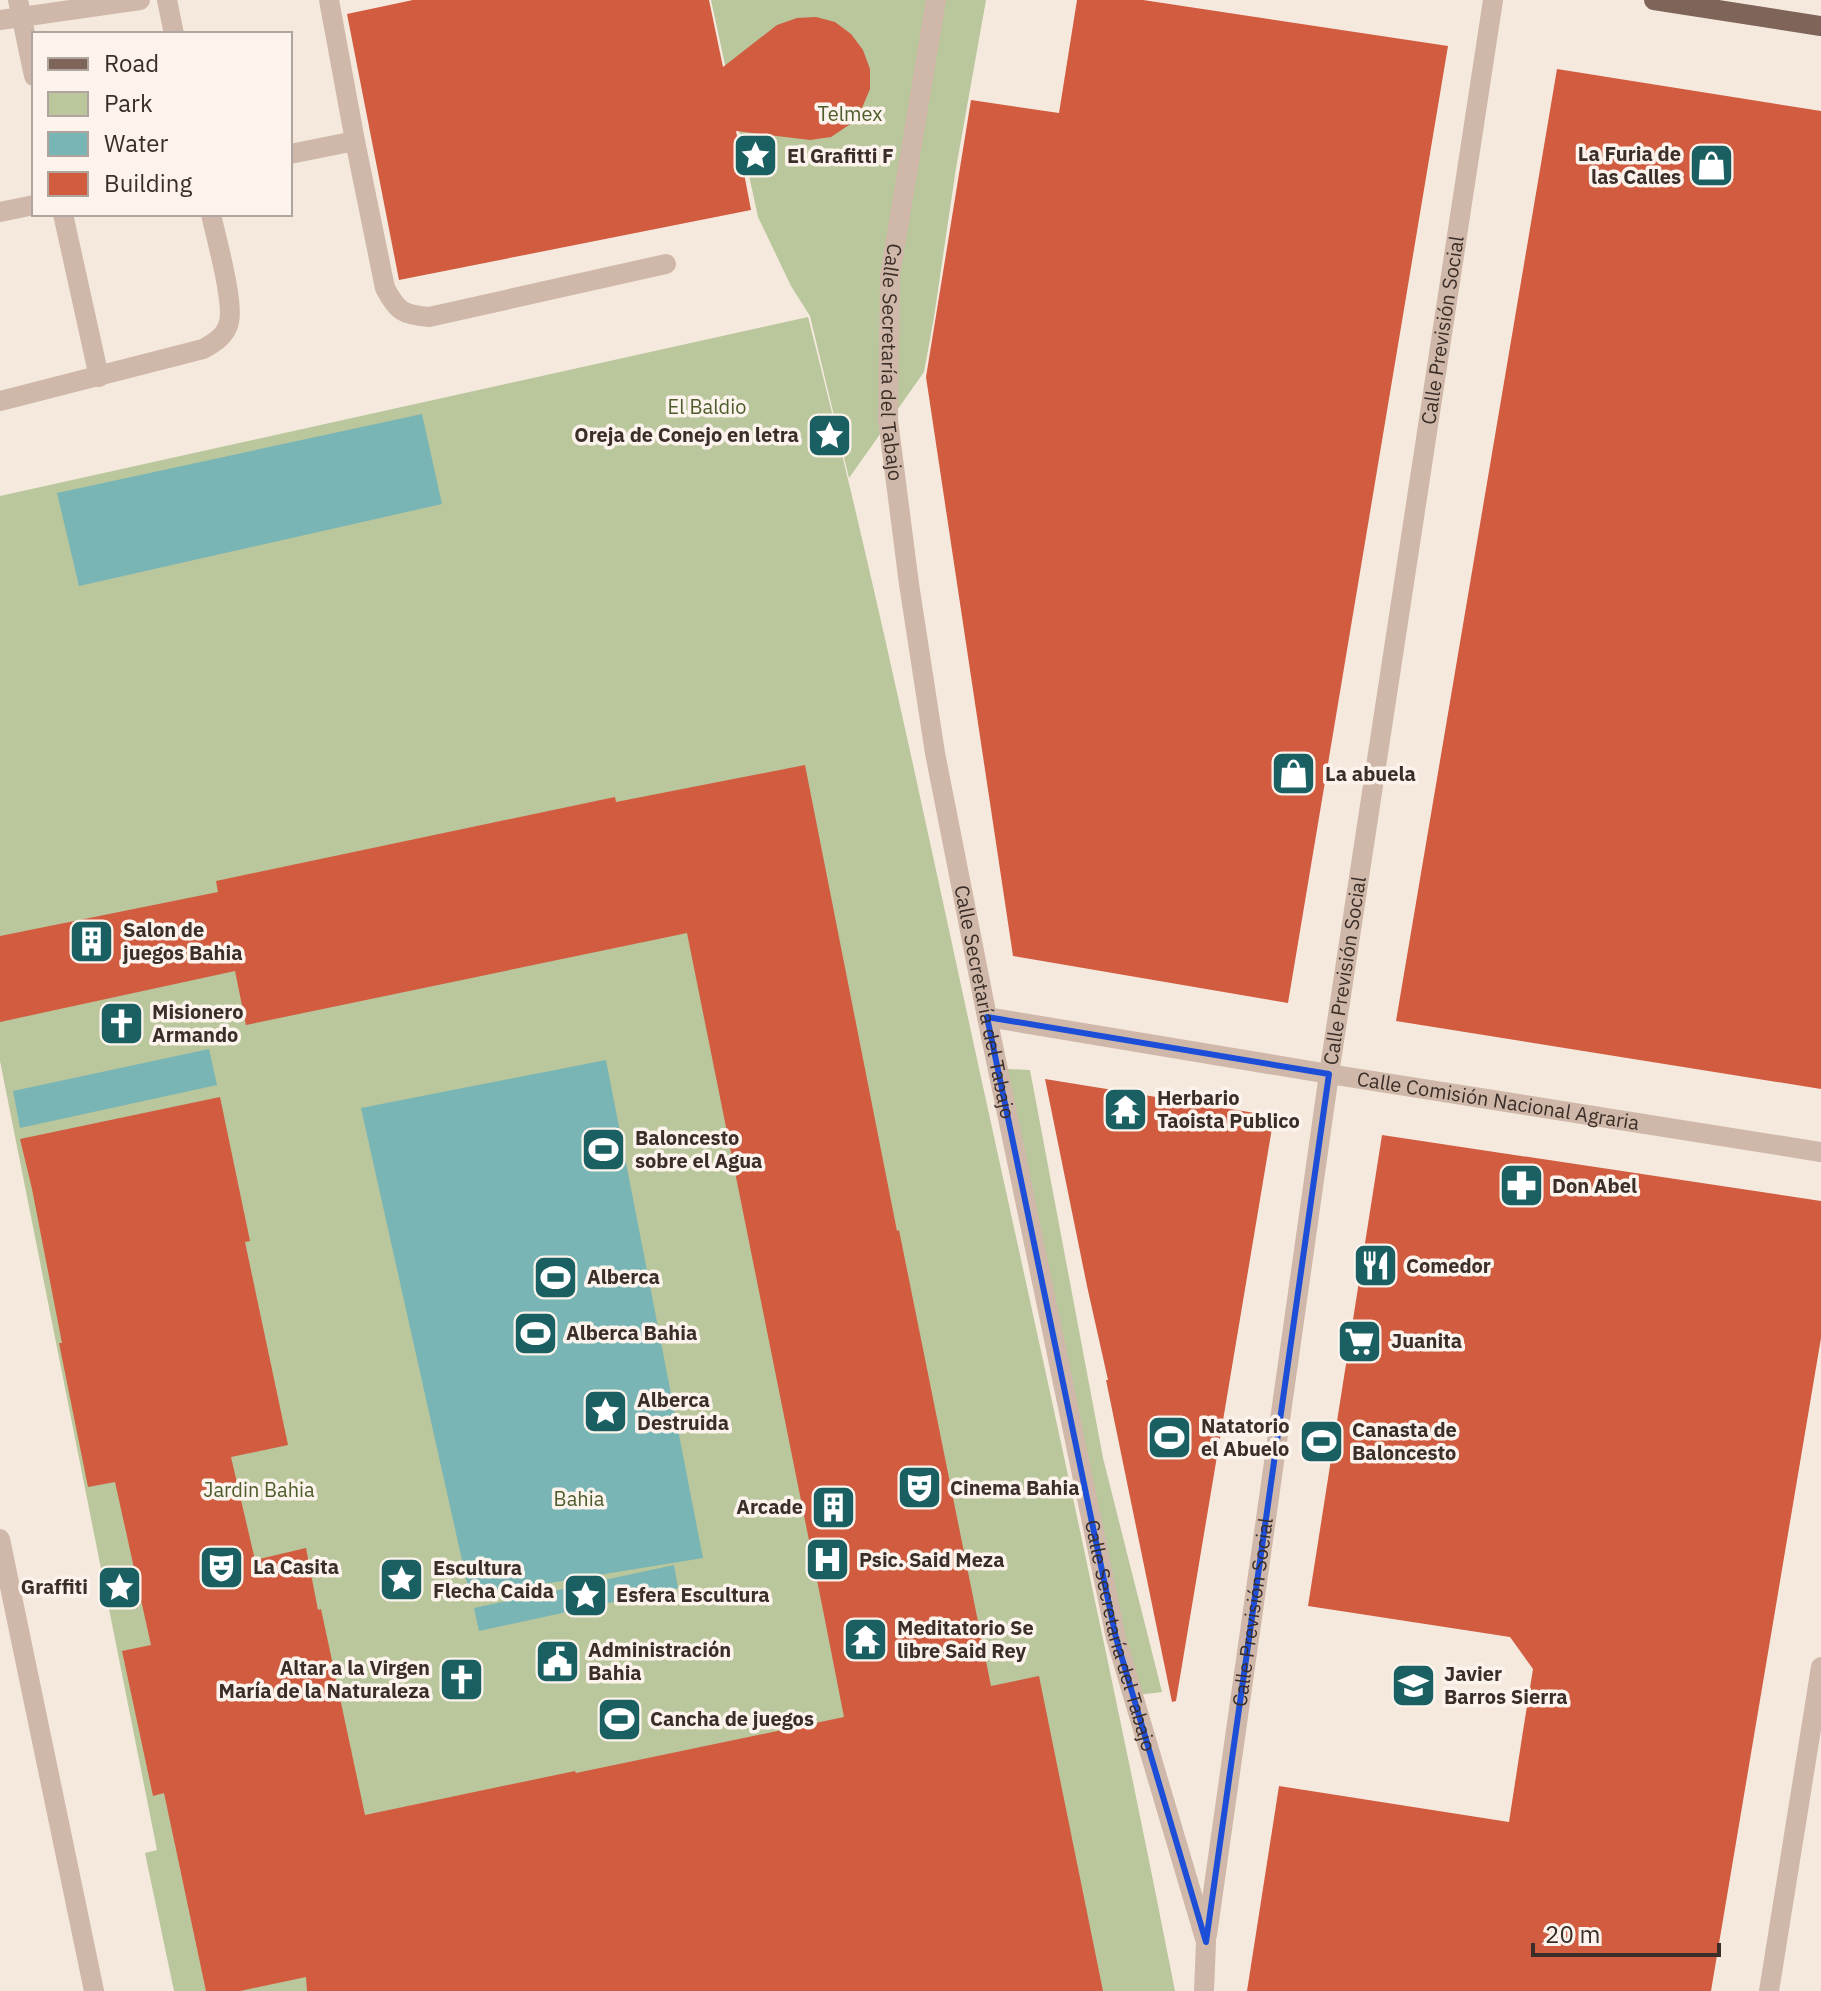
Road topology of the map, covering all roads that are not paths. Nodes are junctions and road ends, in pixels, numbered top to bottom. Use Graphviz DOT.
graph roads {
  1 [pos="140,0"];
  2 [pos="167,0"];
  3 [pos="329,0"];
  4 [pos="936,0"];
  5 [pos="1493,0"];
  6 [pos="1654,0"];
  7 [pos="20,8"];
  8 [pos="0,20"];
  9 [pos="1821,26"];
  10 [pos="174,32"];
  11 [pos="32,66"];
  12 [pos="355,141"];
  13 [pos="292,154"];
  14 [pos="32,205"];
  15 [pos="0,212"];
  16 [pos="63,216"];
  17 [pos="211,216"];
  18 [pos="666,264"];
  19 [pos="99,377"];
  20 [pos="0,401"];
  21 [pos="987,1017"];
  22 [pos="1329,1074"];
  23 [pos="1821,1152"];
  24 [pos="0,1539"];
  25 [pos="1821,1667"];
  26 [pos="1206,1942"];
  27 [pos="94,1991"];
  28 [pos="1204,1991"];
  29 [pos="1769,1991"];
  1 -- 7 [label="street"];
  2 -- 10 [label="street"];
  3 -- 12 [label="street"];
  4 -- 21 [label="street, Calle Secretaría del Tabajo"];
  5 -- 22 [label="street, Calle Previsión Social"];
  6 -- 9 [label="main road"];
  7 -- 8 [label="street"];
  7 -- 11 [label="street"];
  12 -- 13 [label="street"];
  12 -- 18 [label="street"];
  14 -- 15 [label="street"];
  16 -- 19 [label="street"];
  17 -- 19 [label="street"];
  19 -- 20 [label="street"];
  21 -- 22 [label="street, Calle Comisión Nacional Agraria"];
  21 -- 26 [label="street, Calle Secretaría del Tabajo"];
  22 -- 23 [label="street, Calle Comisión Nacional Agraria"];
  22 -- 26 [label="street, Calle Previsión Social"];
  24 -- 27 [label="street"];
  25 -- 29 [label="street"];
  26 -- 28 [label="street, Calle Secretaría del Tabajo"];
}
